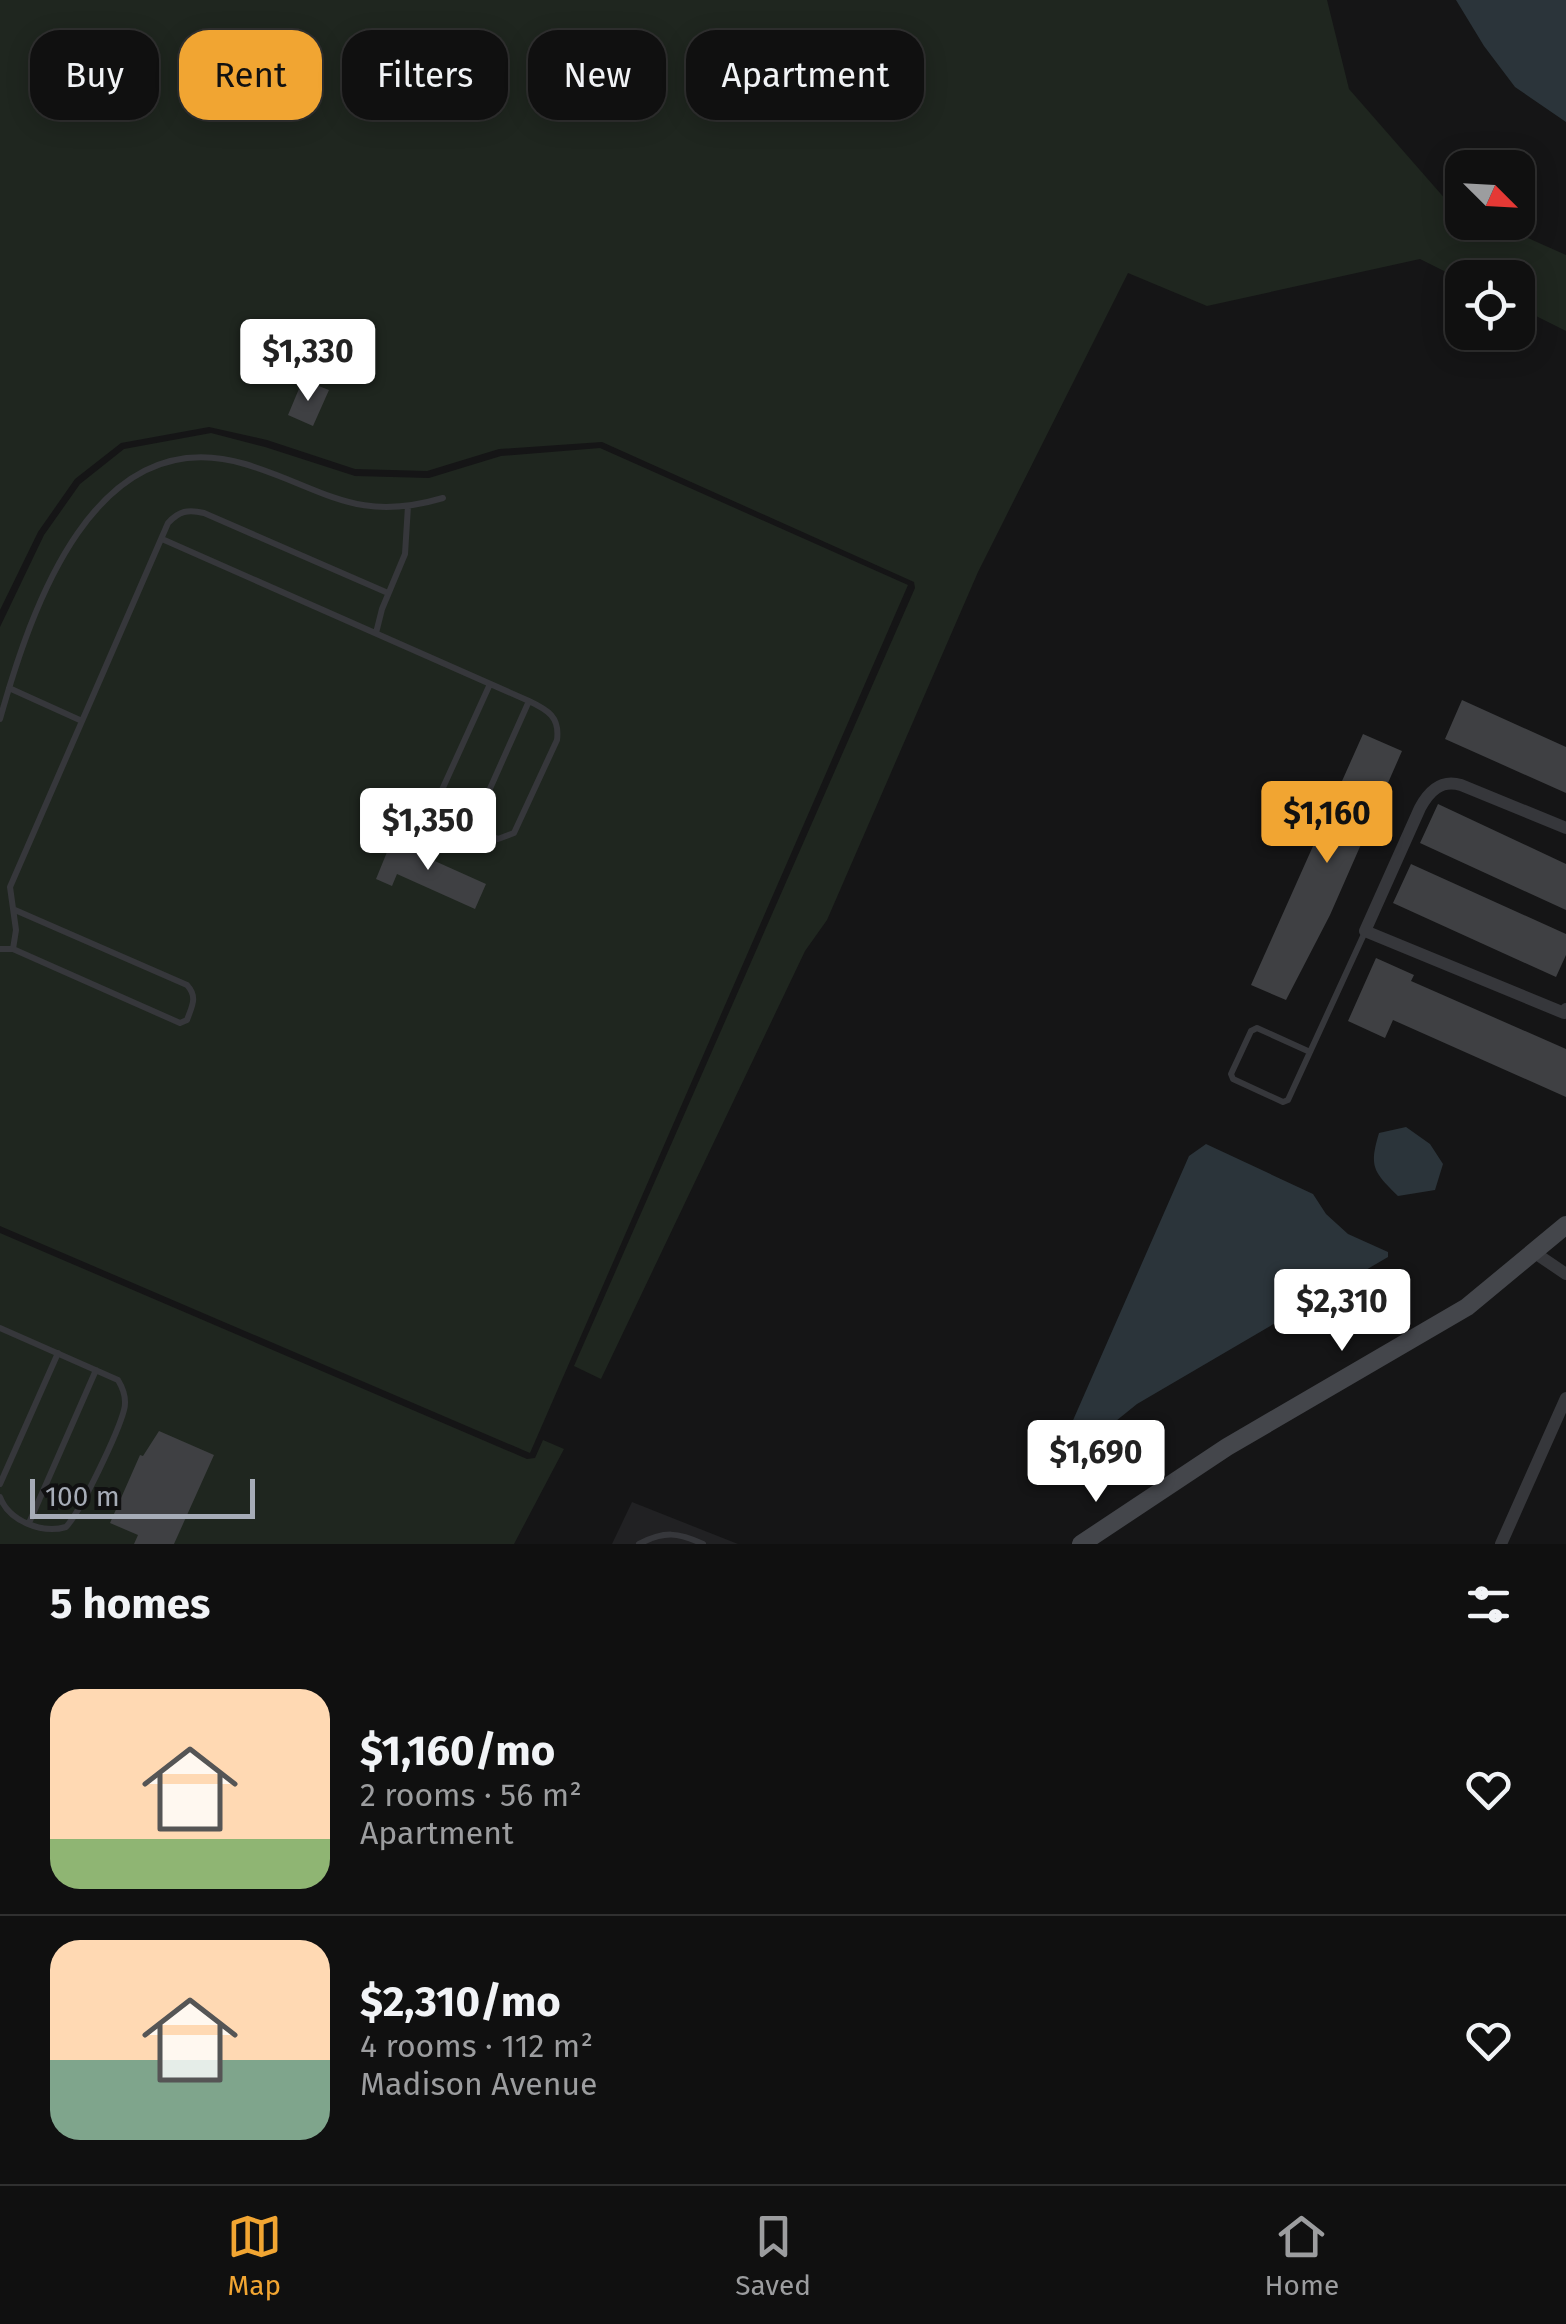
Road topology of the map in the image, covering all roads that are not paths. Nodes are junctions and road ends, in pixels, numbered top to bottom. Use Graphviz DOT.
graph roads {
  1 [pos="443,498"];
  2 [pos="408,506"];
  3 [pos="162,539"];
  4 [pos="388,593"];
  5 [pos="376,633"];
  6 [pos="490,684"];
  7 [pos="9,688"];
  8 [pos="529,701"];
  9 [pos="0,719"];
  10 [pos="82,721"];
  11 [pos="472,828"];
  12 [pos="1566,828"];
  13 [pos="15,910"];
  14 [pos="1365,931"];
  15 [pos="0,948"];
  16 [pos="12,948"];
  17 [pos="1565,1012"];
  18 [pos="1310,1052"];
  19 [pos="1566,1225"];
  20 [pos="1535,1253"];
  21 [pos="1566,1274"];
  22 [pos="0,1328"];
  23 [pos="58,1353"];
  24 [pos="96,1370"];
  25 [pos="1566,1398"];
  26 [pos="0,1484"];
  27 [pos="0,1497"];
  28 [pos="1140,1506"];
  29 [pos="29,1523"];
  30 [pos="639,1544"];
  31 [pos="703,1544"];
  32 [pos="1081,1544"];
  33 [pos="1103,1544"];
  34 [pos="1501,1544"];
  1 -- 2 [label="lane"];
  2 -- 4 [label="lane"];
  2 -- 7 [label="lane"];
  3 -- 4 [label="lane"];
  3 -- 5 [label="lane"];
  3 -- 10 [label="lane"];
  4 -- 5 [label="lane"];
  5 -- 6 [label="lane"];
  6 -- 8 [label="lane"];
  6 -- 11 [label="lane"];
  7 -- 9 [label="lane"];
  7 -- 10 [label="lane"];
  8 -- 11 [label="lane"];
  8 -- 11 [label="lane"];
  10 -- 13 [label="lane"];
  12 -- 14 [label="street"];
  13 -- 16 [label="lane"];
  13 -- 16 [label="lane"];
  14 -- 17 [label="street"];
  14 -- 18 [label="lane"];
  15 -- 16 [label="lane"];
  18 -- 18 [label="lane"];
  19 -- 20 [label="main road"];
  20 -- 21 [label="street"];
  20 -- 28 [label="main road"];
  22 -- 23 [label="lane"];
  23 -- 24 [label="lane"];
  23 -- 26 [label="lane"];
  24 -- 29 [label="lane"];
  24 -- 29 [label="lane"];
  25 -- 34 [label="street"];
  27 -- 29 [label="lane"];
  28 -- 32 [label="main road"];
  28 -- 33 [label="main road"];
  30 -- 31 [label="lane"];
}
